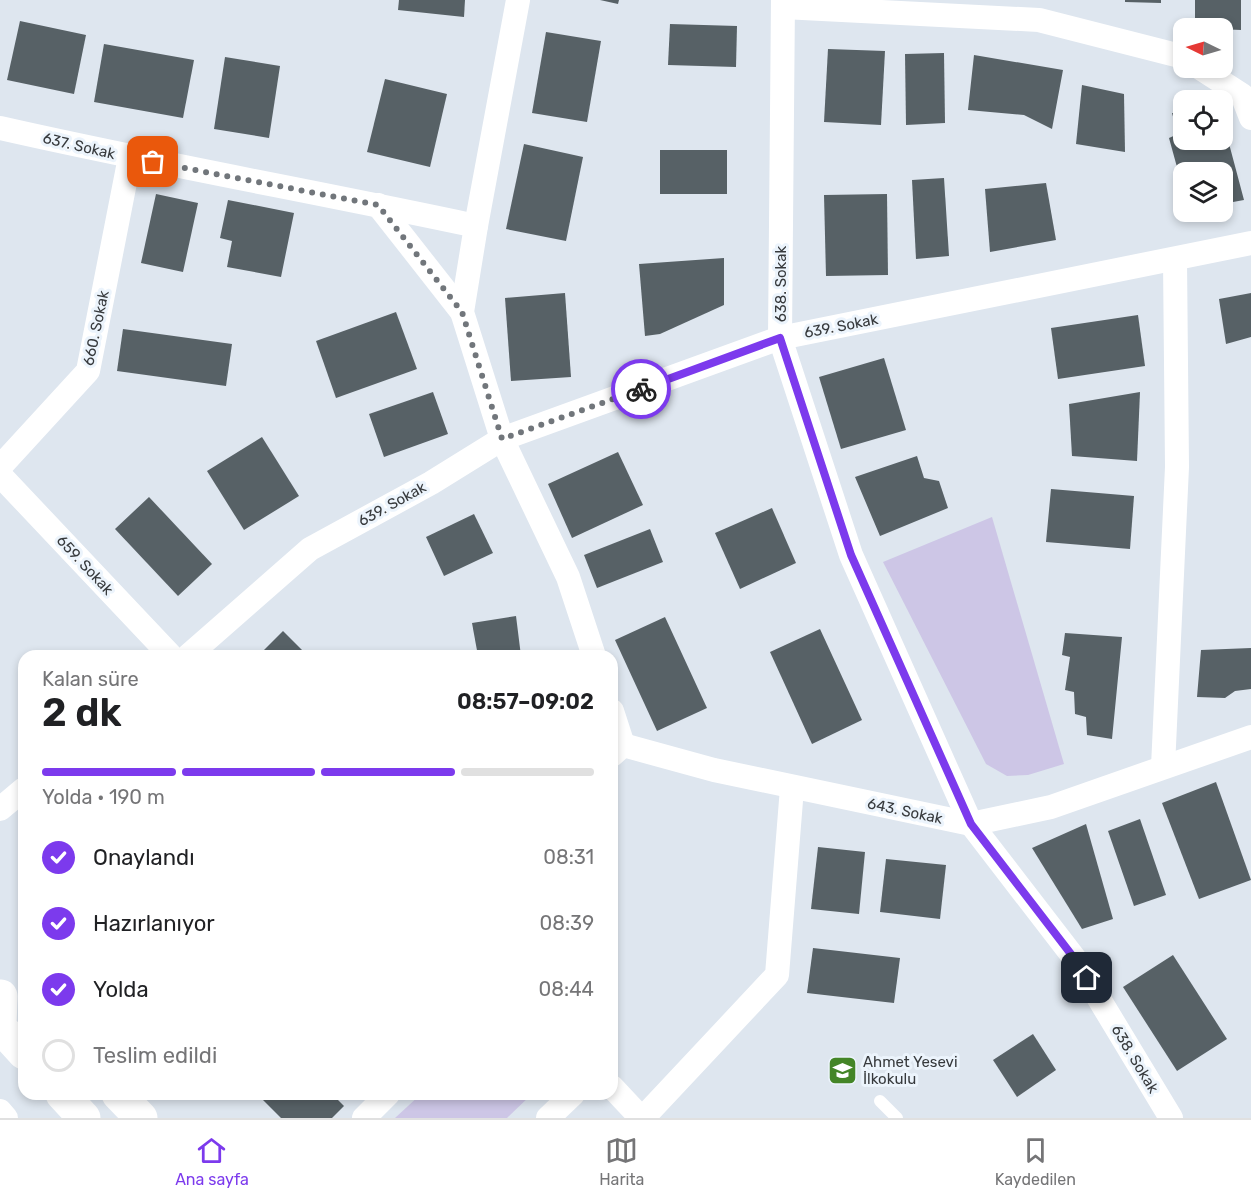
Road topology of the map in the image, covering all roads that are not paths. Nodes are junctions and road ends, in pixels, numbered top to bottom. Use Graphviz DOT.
graph roads {
  1 [pos="518,0"];
  2 [pos="783,4"];
  3 [pos="1173,54"];
  4 [pos="1219,78"];
  5 [pos="1246,92"];
  6 [pos="1251,118"];
  7 [pos="0,128"];
  8 [pos="130,157"];
  9 [pos="378,205"];
  10 [pos="476,226"];
  11 [pos="1251,243"];
  12 [pos="1175,260"];
  13 [pos="462,312"];
  14 [pos="780,338"];
  15 [pos="502,439"];
  16 [pos="0,467"];
  17 [pos="0,475"];
  18 [pos="165,650"];
  19 [pos="195,650"];
  20 [pos="592,650"];
  21 [pos="1251,737"];
  22 [pos="618,750"];
  23 [pos="1163,767"];
  24 [pos="792,788"];
  25 [pos="18,794"];
  26 [pos="0,809"];
  27 [pos="971,824"];
  28 [pos="0,996"];
  29 [pos="18,999"];
  30 [pos="18,1046"];
  31 [pos="618,1093"];
  32 [pos="68,1100"];
  33 [pos="124,1100"];
  34 [pos="382,1100"];
  35 [pos="567,1100"];
  36 [pos="880,1101"];
  37 [pos="0,1112"];
  38 [pos="6,1118"];
  39 [pos="84,1118"];
  40 [pos="141,1118"];
  41 [pos="364,1118"];
  42 [pos="548,1118"];
  43 [pos="642,1118"];
  44 [pos="897,1118"];
  45 [pos="1171,1118"];
  1 -- 10 [label="street"];
  2 -- 3 [label="street"];
  2 -- 14 [label="street, 638. Sokak"];
  4 -- 5 [label="street"];
  5 -- 6 [label="street"];
  7 -- 8 [label="street, 637. Sokak"];
  8 -- 9 [label="street, 637. Sokak"];
  8 -- 16 [label="street, 660. Sokak"];
  9 -- 10 [label="street, 637. Sokak"];
  9 -- 13 [label="street"];
  10 -- 13 [label="street"];
  11 -- 12 [label="street, 639. Sokak"];
  12 -- 14 [label="street, 639. Sokak"];
  12 -- 23 [label="street"];
  13 -- 15 [label="street"];
  14 -- 15 [label="street, 639. Sokak"];
  14 -- 27 [label="street, 638. Sokak"];
  15 -- 19 [label="street, 639. Sokak"];
  15 -- 20 [label="street"];
  17 -- 18 [label="street, 659. Sokak"];
  21 -- 23 [label="street, 643. Sokak"];
  22 -- 24 [label="street, 643. Sokak"];
  23 -- 27 [label="street, 643. Sokak"];
  24 -- 27 [label="street, 643. Sokak"];
  24 -- 43 [label="street"];
  25 -- 26 [label="street"];
  27 -- 45 [label="street, 638. Sokak"];
  28 -- 29 [label="street"];
  28 -- 30 [label="street"];
  31 -- 43 [label="street"];
  32 -- 39 [label="street"];
  33 -- 40 [label="street"];
  34 -- 41 [label="street"];
  35 -- 42 [label="street"];
  36 -- 44 [label="lane"];
  37 -- 38 [label="street"];
}
